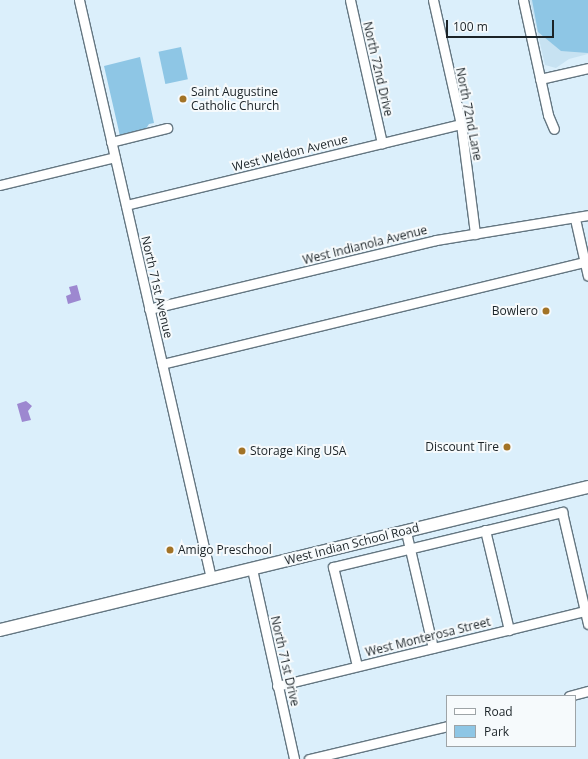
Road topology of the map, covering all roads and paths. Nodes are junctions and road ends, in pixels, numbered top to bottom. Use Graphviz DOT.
graph roads {
  1 [pos="79,0"];
  2 [pos="350,0"];
  3 [pos="433,0"];
  4 [pos="523,0"];
  5 [pos="588,68"];
  6 [pos="540,79"];
  7 [pos="461,124"];
  8 [pos="167,128"];
  9 [pos="554,129"];
  10 [pos="111,142"];
  11 [pos="382,143"];
  12 [pos="115,157"];
  13 [pos="0,185"];
  14 [pos="126,205"];
  15 [pos="588,216"];
  16 [pos="575,219"];
  17 [pos="475,234"];
  18 [pos="586,261"];
  19 [pos="588,273"];
  20 [pos="149,309"];
  21 [pos="162,364"];
  22 [pos="588,487"];
  23 [pos="485,530"];
  24 [pos="406,532"];
  25 [pos="409,548"];
  26 [pos="252,569"];
  27 [pos="211,578"];
  28 [pos="585,611"];
  29 [pos="588,624"];
  30 [pos="0,630"];
  31 [pos="509,630"];
  32 [pos="433,648"];
  33 [pos="357,666"];
  34 [pos="278,686"];
  35 [pos="588,691"];
  36 [pos="573,695"];
  37 [pos="446,726"];
  38 [pos="294,759"];
  39 [pos="309,759"];
  1 -- 10 [label="street, North 71st Avenue"];
  2 -- 11 [label="street, North 72nd Drive"];
  3 -- 7 [label="street, North 72nd Lane"];
  4 -- 6 [label="street"];
  5 -- 6 [label="street"];
  6 -- 9 [label="street"];
  7 -- 11 [label="street, West Weldon Avenue"];
  7 -- 17 [label="street, North 72nd Lane"];
  8 -- 10 [label="street"];
  10 -- 12 [label="street, North 71st Avenue"];
  11 -- 14 [label="street, West Weldon Avenue"];
  12 -- 13 [label="street"];
  12 -- 14 [label="street, North 71st Avenue"];
  14 -- 20 [label="street, North 71st Avenue"];
  15 -- 16 [label="street, West Indianola Avenue"];
  16 -- 17 [label="street, West Indianola Avenue"];
  16 -- 18 [label="street"];
  17 -- 20 [label="street, West Indianola Avenue"];
  18 -- 19 [label="street"];
  18 -- 21 [label="street"];
  20 -- 21 [label="street, North 71st Avenue"];
  21 -- 27 [label="street, North 71st Avenue"];
  22 -- 24 [label="main road, West Indian School Road"];
  23 -- 25 [label="street"];
  23 -- 28 [label="street"];
  23 -- 31 [label="street"];
  24 -- 25 [label="street"];
  24 -- 26 [label="main road, West Indian School Road"];
  25 -- 32 [label="street"];
  25 -- 33 [label="street"];
  26 -- 27 [label="main road, West Indian School Road"];
  26 -- 34 [label="street, North 71st Drive"];
  27 -- 30 [label="main road, West Indian School Road"];
  28 -- 29 [label="street"];
  28 -- 31 [label="street, West Monterosa Street"];
  31 -- 32 [label="street, West Monterosa Street"];
  32 -- 33 [label="street, West Monterosa Street"];
  33 -- 34 [label="street, West Monterosa Street"];
  34 -- 38 [label="street, North 71st Drive"];
  35 -- 36 [label="street"];
  37 -- 39 [label="street"];
}
